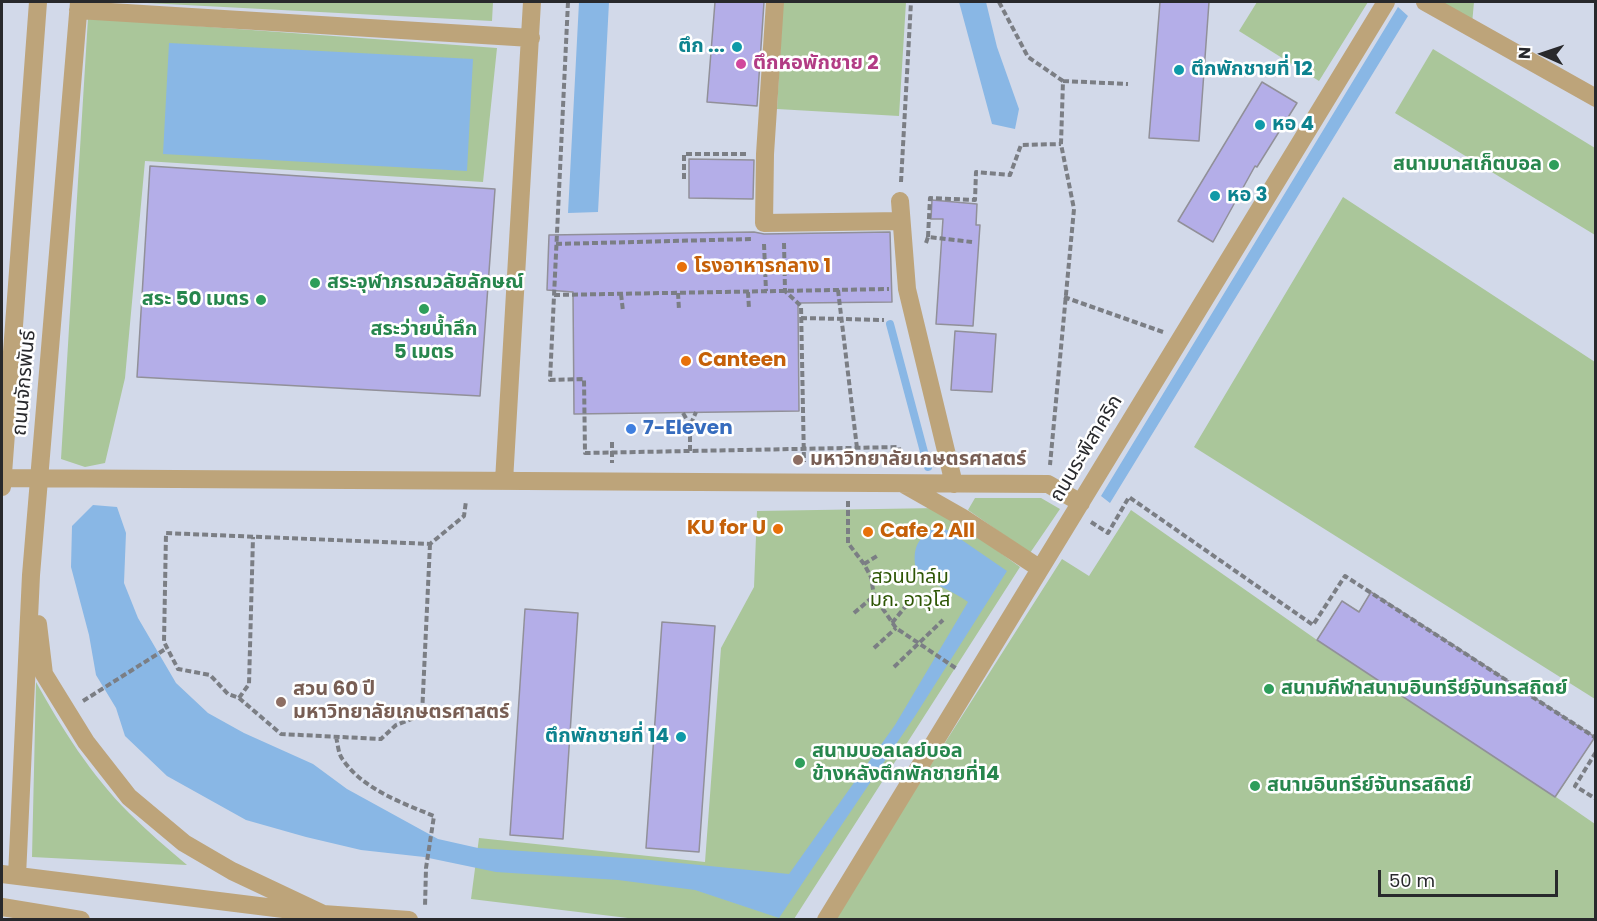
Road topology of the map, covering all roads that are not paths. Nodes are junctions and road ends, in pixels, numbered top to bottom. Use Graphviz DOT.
graph roads {
  1 [pos="38,2"];
  2 [pos="532,2"];
  3 [pos="775,2"];
  4 [pos="1386,2"];
  5 [pos="1425,2"];
  6 [pos="79,6"];
  7 [pos="531,38"];
  8 [pos="1596,98"];
  9 [pos="900,201"];
  10 [pos="901,221"];
  11 [pos="2,478"];
  12 [pos="39,479"];
  13 [pos="504,482"];
  14 [pos="904,484"];
  15 [pos="954,484"];
  16 [pos="2,487"];
  17 [pos="1081,503"];
  18 [pos="1039,568"];
  19 [pos="31,575"];
  20 [pos="9,875"];
  21 [pos="2,907"];
  22 [pos="323,914"];
  23 [pos="81,920"];
  24 [pos="409,920"];
  25 [pos="826,920"];
  1 -- 11 [label="lane, ถนนจักรพันธ์"];
  2 -- 7 [label="lane"];
  3 -- 10 [label="lane"];
  4 -- 17 [label="lane, ถนนระพีสาคริก"];
  5 -- 8 [label="lane"];
  6 -- 7 [label="lane"];
  6 -- 12 [label="lane, ถนนจักรพันธ์"];
  7 -- 13 [label="lane"];
  9 -- 10 [label="lane"];
  10 -- 15 [label="lane"];
  11 -- 12 [label="lane"];
  11 -- 16 [label="lane, ถนนจักรพันธ์"];
  12 -- 13 [label="lane"];
  12 -- 19 [label="lane, ถนนจักรพันธ์"];
  13 -- 14 [label="lane"];
  14 -- 15 [label="lane"];
  14 -- 18 [label="lane"];
  15 -- 17 [label="lane"];
  17 -- 18 [label="lane, ถนนระพีสาคริก"];
  18 -- 25 [label="lane, ถนนระพีสาคริก"];
  19 -- 20 [label="lane, ถนนจักรพันธ์"];
  19 -- 22 [label="lane"];
  20 -- 22 [label="lane"];
  21 -- 23 [label="lane"];
  22 -- 24 [label="lane"];
}
